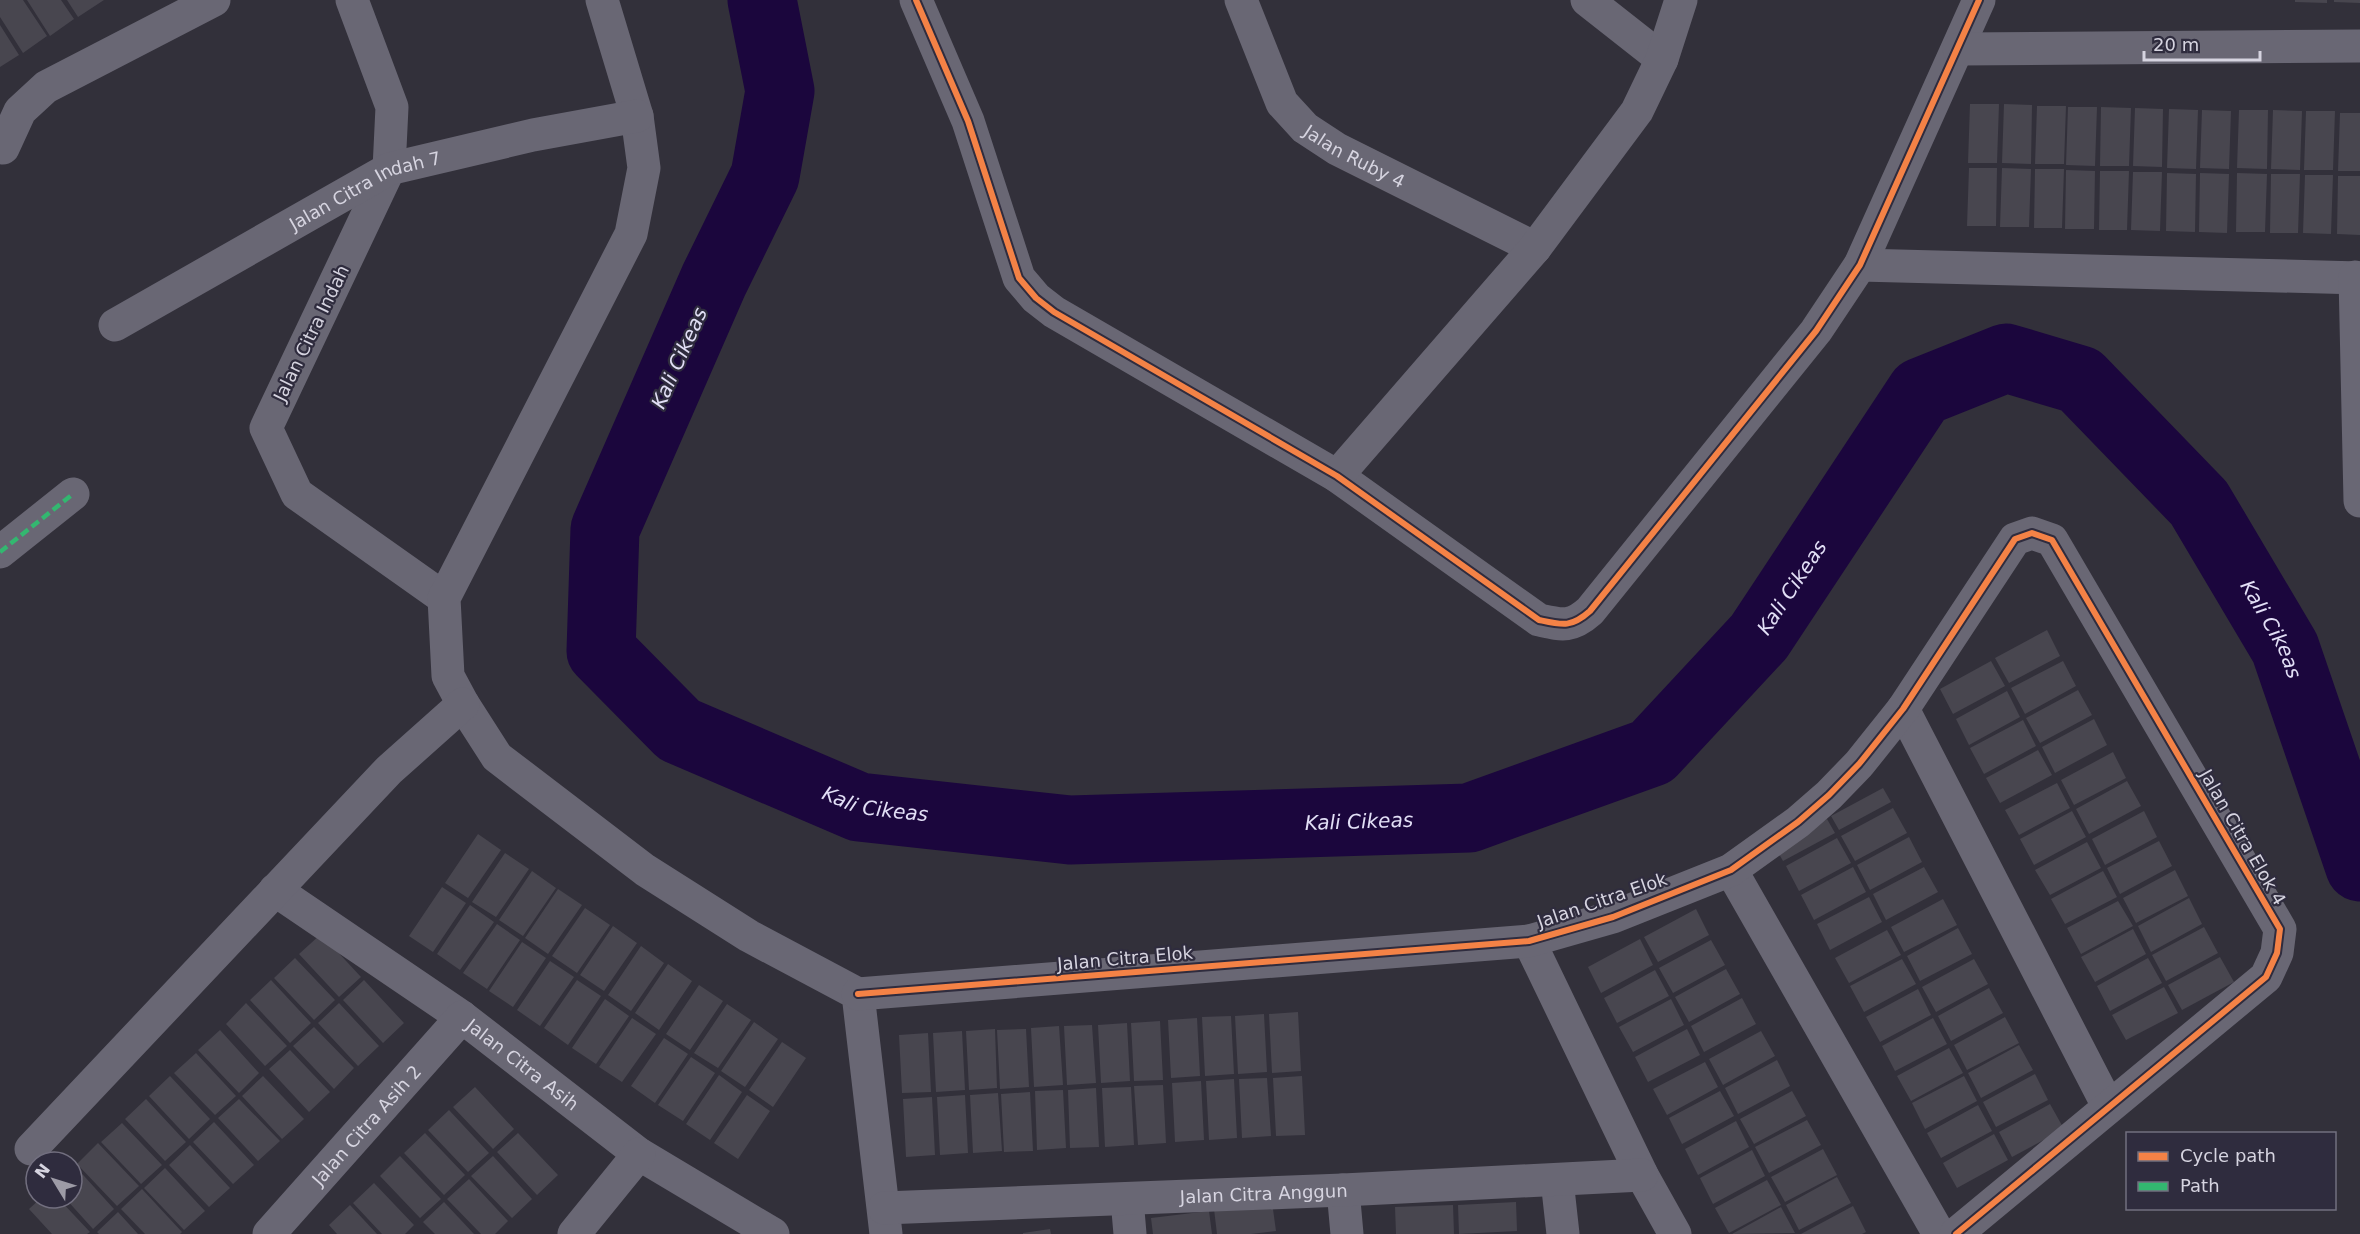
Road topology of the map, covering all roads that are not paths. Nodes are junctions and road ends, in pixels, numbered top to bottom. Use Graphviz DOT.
graph roads {
  1 [pos="214,0"];
  2 [pos="352,0"];
  3 [pos="602,0"];
  4 [pos="916,0"];
  5 [pos="1241,0"];
  6 [pos="1587,0"];
  7 [pos="1681,0"];
  8 [pos="1979,0"];
  9 [pos="2360,46"];
  10 [pos="1959,49"];
  11 [pos="1662,58"];
  12 [pos="638,116"];
  13 [pos="3,148"];
  14 [pos="389,169"];
  15 [pos="1535,248"];
  16 [pos="1860,265"];
  17 [pos="2357,277"];
  18 [pos="116,325"];
  19 [pos="1337,476"];
  20 [pos="73,494"];
  21 [pos="2360,501"];
  22 [pos="2052,540"];
  23 [pos="0,552"];
  24 [pos="444,598"];
  25 [pos="463,704"];
  26 [pos="1903,710"];
  27 [pos="1731,870"];
  28 [pos="275,890"];
  29 [pos="1529,941"];
  30 [pos="858,994"];
  31 [pos="462,1017"];
  32 [pos="2108,1106"];
  33 [pos="31,1149"];
  34 [pos="639,1154"];
  35 [pos="1642,1175"];
  36 [pos="1557,1180"];
  37 [pos="1343,1190"];
  38 [pos="1127,1199"];
  39 [pos="885,1221"];
  40 [pos="269,1234"];
  41 [pos="574,1234"];
  42 [pos="772,1234"];
  43 [pos="1130,1234"];
  44 [pos="1347,1234"];
  45 [pos="1563,1234"];
  46 [pos="1675,1234"];
  47 [pos="1939,1234"];
  48 [pos="1956,1234"];
  1 -- 13 [label="street"];
  2 -- 14 [label="street, Jalan Citra Indah"];
  3 -- 12 [label="street"];
  4 -- 19 [label="street"];
  5 -- 15 [label="street, Jalan Ruby 4"];
  6 -- 11 [label="street"];
  7 -- 11 [label="street"];
  8 -- 10 [label="street"];
  9 -- 10 [label="street"];
  10 -- 16 [label="street"];
  11 -- 15 [label="street"];
  12 -- 14 [label="street, Jalan Citra Indah 7"];
  12 -- 24 [label="street"];
  14 -- 18 [label="street, Jalan Citra Indah 7"];
  14 -- 24 [label="street, Jalan Citra Indah"];
  15 -- 19 [label="street"];
  16 -- 17 [label="street"];
  16 -- 19 [label="street"];
  17 -- 21 [label="street"];
  20 -- 23 [label="street"];
  22 -- 26 [label="street, Jalan Citra Elok"];
  22 -- 32 [label="street, Jalan Citra Elok 4"];
  24 -- 25 [label="street"];
  25 -- 28 [label="street"];
  25 -- 30 [label="street"];
  26 -- 27 [label="street, Jalan Citra Elok"];
  26 -- 32 [label="street"];
  27 -- 29 [label="street, Jalan Citra Elok"];
  27 -- 47 [label="street"];
  28 -- 31 [label="street, Jalan Citra Asih"];
  28 -- 33 [label="street"];
  29 -- 30 [label="street, Jalan Citra Elok"];
  29 -- 35 [label="street"];
  30 -- 39 [label="street"];
  31 -- 34 [label="street, Jalan Citra Asih"];
  31 -- 40 [label="street, Jalan Citra Asih 2"];
  32 -- 48 [label="street, Jalan Citra Elok 4"];
  34 -- 41 [label="street"];
  34 -- 42 [label="street, Jalan Citra Asih"];
  35 -- 36 [label="street, Jalan Citra Anggun"];
  35 -- 46 [label="street"];
  36 -- 37 [label="street, Jalan Citra Anggun"];
  36 -- 45 [label="street"];
  37 -- 38 [label="street, Jalan Citra Anggun"];
  37 -- 44 [label="street"];
  38 -- 39 [label="street, Jalan Citra Anggun"];
  38 -- 43 [label="street"];
}
